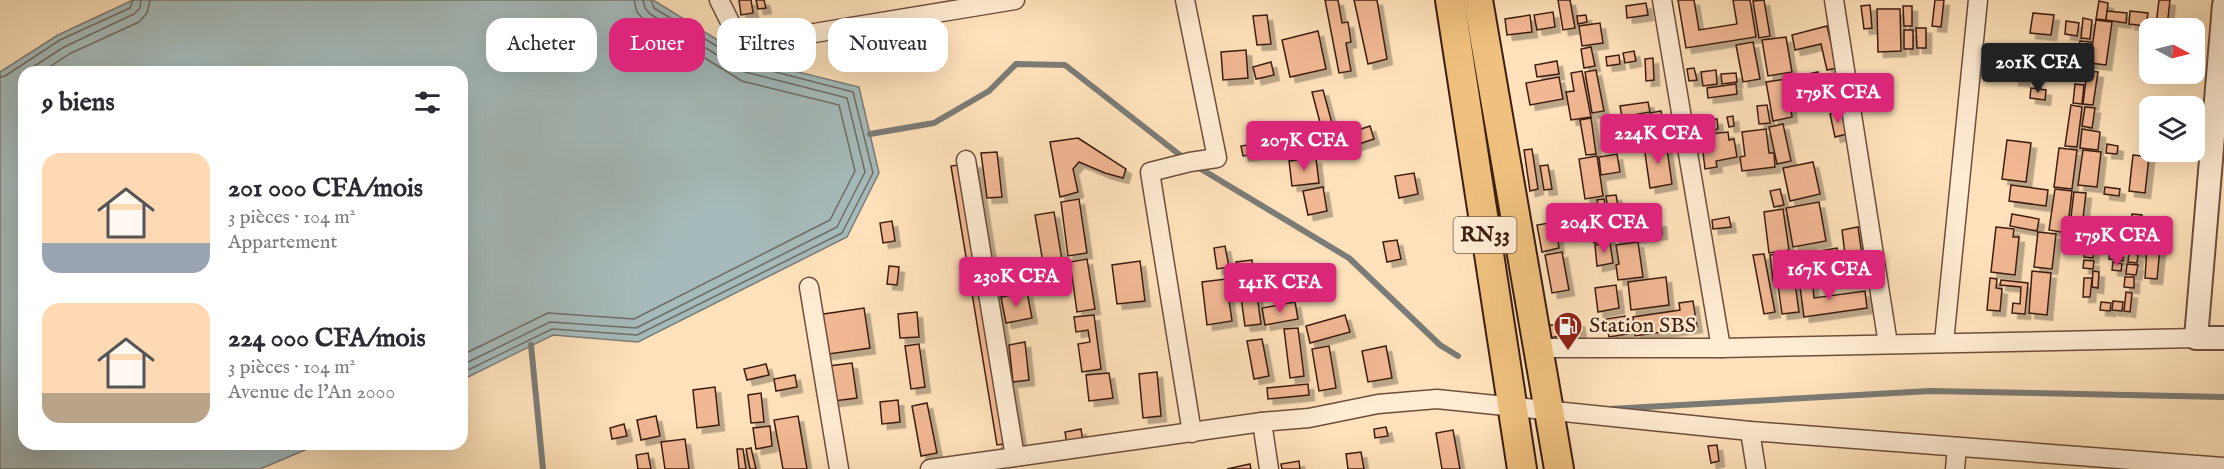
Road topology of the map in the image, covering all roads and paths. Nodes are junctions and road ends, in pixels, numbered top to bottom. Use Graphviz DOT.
graph roads {
  1 [pos="719,0"];
  2 [pos="1015,0"];
  3 [pos="1185,0"];
  4 [pos="1450,0"];
  5 [pos="1478,0"];
  6 [pos="1662,0"];
  7 [pos="1834,0"];
  8 [pos="1978,0"];
  9 [pos="958,4"];
  10 [pos="2224,5"];
  11 [pos="2218,149"];
  12 [pos="966,160"];
  13 [pos="809,287"];
  14 [pos="2196,338"];
  15 [pos="2224,338"];
  16 [pos="1944,342"];
  17 [pos="1888,344"];
  18 [pos="1539,348"];
  19 [pos="1721,348"];
  20 [pos="1512,408"];
  21 [pos="1551,412"];
  22 [pos="1262,422"];
  23 [pos="1750,431"];
  24 [pos="1192,433"];
  25 [pos="1957,447"];
  26 [pos="1015,457"];
  27 [pos="2117,464"];
  28 [pos="2224,467"];
  29 [pos="839,469"];
  30 [pos="930,469"];
  31 [pos="1269,469"];
  32 [pos="1522,469"];
  33 [pos="1560,469"];
  34 [pos="1756,469"];
  35 [pos="1955,469"];
  1 -- 9 [label="street"];
  2 -- 9 [label="street"];
  3 -- 24 [label="street"];
  4 -- 20 [label="main road, RN33"];
  5 -- 18 [label="main road, RN33"];
  6 -- 19 [label="street"];
  7 -- 17 [label="street"];
  8 -- 16 [label="street"];
  10 -- 11 [label="street"];
  11 -- 14 [label="street"];
  12 -- 26 [label="street"];
  13 -- 29 [label="street"];
  14 -- 15 [label="street"];
  14 -- 16 [label="street"];
  16 -- 17 [label="street"];
  17 -- 19 [label="street"];
  18 -- 19 [label="street"];
  18 -- 21 [label="main road, RN33"];
  20 -- 21 [label="street"];
  20 -- 22 [label="street"];
  20 -- 32 [label="main road, RN33"];
  21 -- 23 [label="street"];
  21 -- 33 [label="main road, RN33"];
  22 -- 24 [label="street"];
  22 -- 31 [label="street"];
  23 -- 25 [label="street"];
  23 -- 34 [label="street"];
  24 -- 26 [label="street"];
  25 -- 27 [label="street"];
  25 -- 35 [label="street"];
  26 -- 30 [label="street"];
  27 -- 28 [label="street"];
}
